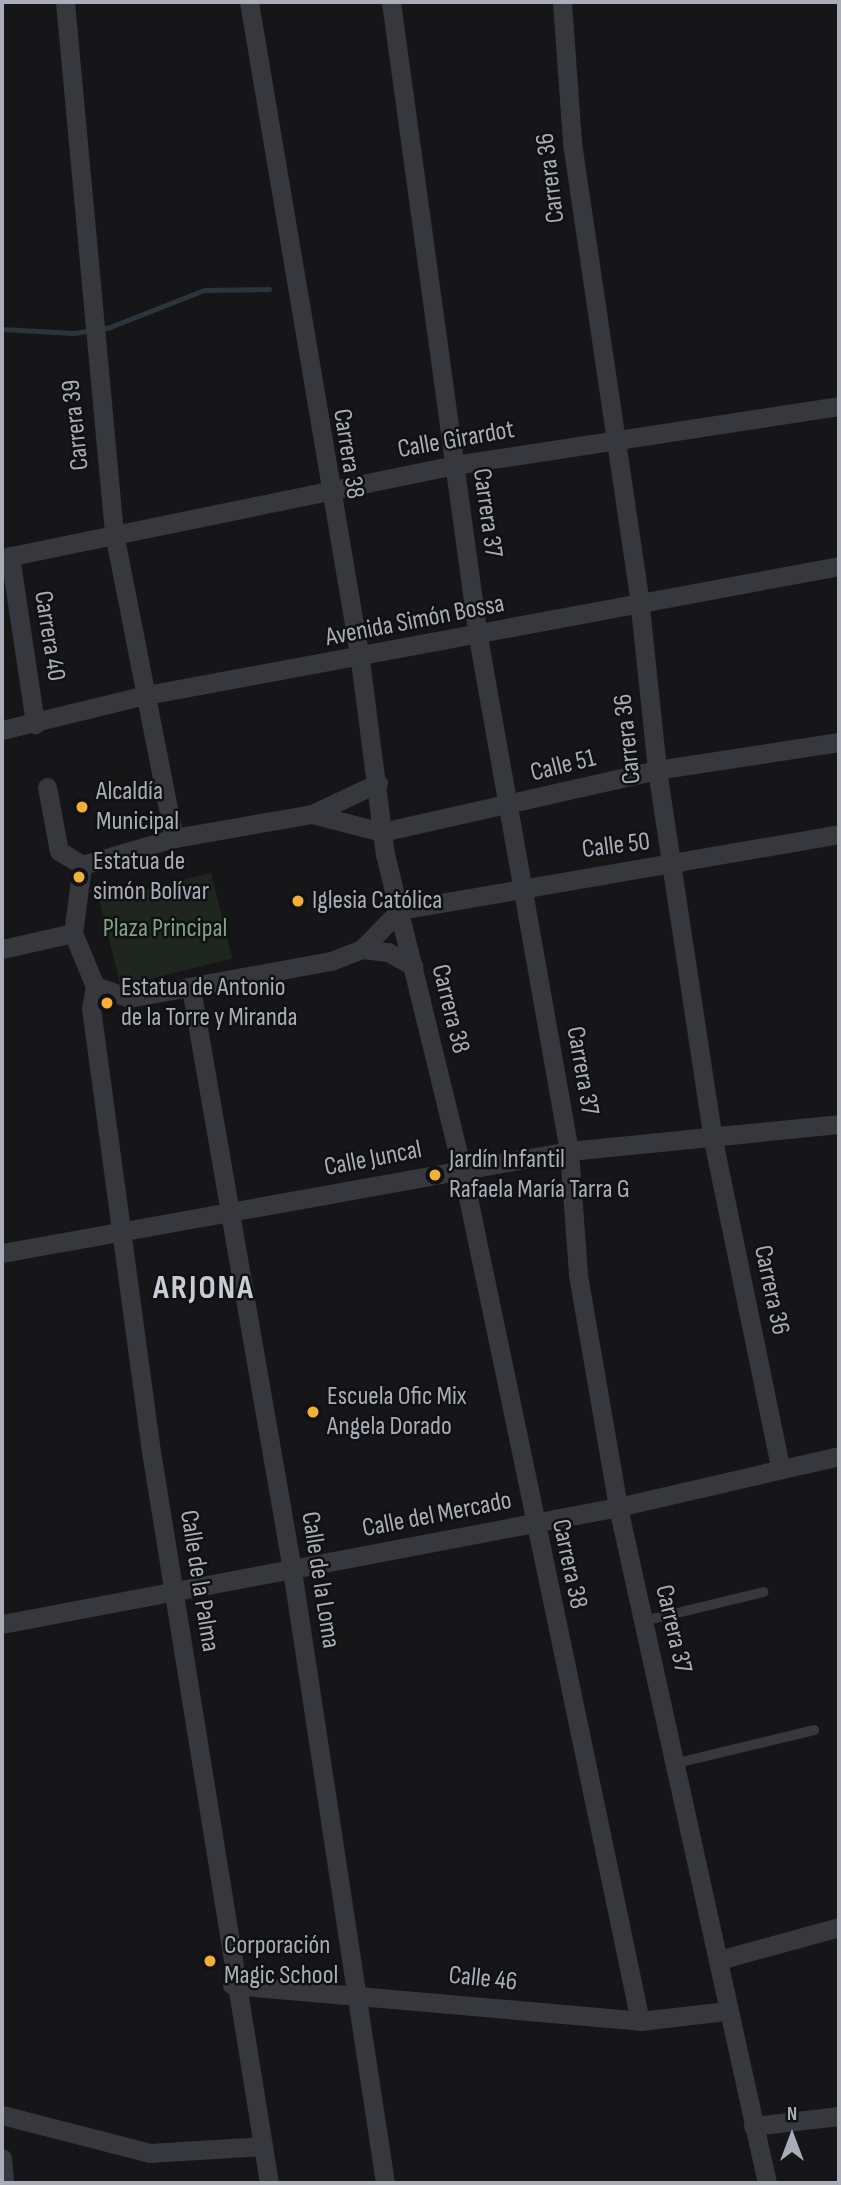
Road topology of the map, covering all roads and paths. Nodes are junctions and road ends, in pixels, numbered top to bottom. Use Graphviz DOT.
graph roads {
  1 [pos="65,2"];
  2 [pos="249,2"];
  3 [pos="391,2"];
  4 [pos="562,2"];
  5 [pos="839,406"];
  6 [pos="612,441"];
  7 [pos="454,465"];
  8 [pos="327,491"];
  9 [pos="114,533"];
  10 [pos="6,557"];
  11 [pos="839,566"];
  12 [pos="639,598"];
  13 [pos="478,637"];
  14 [pos="360,660"];
  15 [pos="141,696"];
  16 [pos="36,724"];
  17 [pos="2,730"];
  18 [pos="839,742"];
  19 [pos="657,770"];
  20 [pos="378,783"];
  21 [pos="47,787"];
  22 [pos="509,806"];
  23 [pos="312,814"];
  24 [pos="382,832"];
  25 [pos="839,834"];
  26 [pos="174,838"];
  27 [pos="672,865"];
  28 [pos="82,866"];
  29 [pos="523,884"];
  30 [pos="400,910"];
  31 [pos="73,933"];
  32 [pos="2,949"];
  33 [pos="362,950"];
  34 [pos="413,966"];
  35 [pos="95,986"];
  36 [pos="191,988"];
  37 [pos="839,1124"];
  38 [pos="712,1135"];
  39 [pos="569,1151"];
  40 [pos="462,1169"];
  41 [pos="234,1213"];
  42 [pos="124,1231"];
  43 [pos="2,1253"];
  44 [pos="839,1456"];
  45 [pos="780,1465"];
  46 [pos="618,1507"];
  47 [pos="533,1523"];
  48 [pos="292,1570"];
  49 [pos="175,1592"];
  50 [pos="764,1592"];
  51 [pos="644,1621"];
  52 [pos="2,1624"];
  53 [pos="814,1730"];
  54 [pos="677,1763"];
  55 [pos="839,1927"];
  56 [pos="719,1960"];
  57 [pos="233,1985"];
  58 [pos="358,1994"];
  59 [pos="727,2011"];
  60 [pos="640,2021"];
  61 [pos="2,2115"];
  62 [pos="839,2116"];
  63 [pos="753,2126"];
  64 [pos="262,2146"];
  65 [pos="2,2158"];
  66 [pos="4,2183"];
  67 [pos="269,2183"];
  68 [pos="385,2183"];
  69 [pos="767,2183"];
  1 -- 9 [label="street, Carrera 39"];
  2 -- 8 [label="street, Carrera 38"];
  3 -- 7 [label="street, Carrera 37"];
  4 -- 6 [label="street, Carrera 36"];
  5 -- 6 [label="street, Calle Girardot"];
  6 -- 7 [label="street, Calle Girardot"];
  6 -- 12 [label="street, Carrera 36"];
  7 -- 8 [label="street, Calle Girardot"];
  7 -- 13 [label="street, Carrera 37"];
  8 -- 9 [label="street, Calle Girardot"];
  8 -- 14 [label="street, Carrera 38"];
  9 -- 10 [label="street, Calle Girardot"];
  9 -- 15 [label="street, Carrera 39"];
  10 -- 16 [label="street, Carrera 40"];
  11 -- 12 [label="street, Avenida Simón Bossa"];
  12 -- 13 [label="street, Avenida Simón Bossa"];
  12 -- 19 [label="street, Carrera 36"];
  13 -- 14 [label="street, Avenida Simón Bossa"];
  13 -- 22 [label="street, Carrera 37"];
  14 -- 15 [label="street, Avenida Simón Bossa"];
  14 -- 20 [label="street, Carrera 38"];
  15 -- 16 [label="street, Avenida Simón Bossa"];
  15 -- 26 [label="street, Carrera 39"];
  16 -- 17 [label="street, Avenida Simón Bossa"];
  18 -- 19 [label="street, Calle 51"];
  19 -- 22 [label="street, Calle 51"];
  19 -- 27 [label="street, Carrera 36"];
  20 -- 23 [label="street"];
  20 -- 24 [label="street, Carrera 38"];
  21 -- 28 [label="street"];
  22 -- 24 [label="street, Calle 51"];
  22 -- 29 [label="street, Carrera 37"];
  23 -- 24 [label="street"];
  23 -- 26 [label="street"];
  24 -- 30 [label="street, Carrera 38"];
  25 -- 27 [label="street, Calle 50"];
  26 -- 28 [label="street"];
  27 -- 29 [label="street, Calle 50"];
  27 -- 38 [label="street, Carrera 36"];
  28 -- 31 [label="street"];
  29 -- 30 [label="street, Calle 50"];
  29 -- 39 [label="street, Carrera 37"];
  30 -- 33 [label="street"];
  30 -- 34 [label="street, Carrera 38"];
  31 -- 32 [label="street"];
  31 -- 35 [label="street"];
  33 -- 34 [label="street"];
  33 -- 36 [label="street"];
  34 -- 40 [label="street, Carrera 38"];
  35 -- 36 [label="street"];
  35 -- 42 [label="street, Calle de la Palma"];
  36 -- 41 [label="street, Calle de la Loma"];
  37 -- 38 [label="street, Calle Juncal"];
  38 -- 39 [label="street, Calle Juncal"];
  38 -- 45 [label="street, Carrera 36"];
  39 -- 40 [label="street, Calle Juncal"];
  39 -- 46 [label="street, Carrera 37"];
  40 -- 41 [label="street, Calle Juncal"];
  40 -- 47 [label="street, Carrera 38"];
  41 -- 42 [label="street, Calle Juncal"];
  41 -- 48 [label="street, Calle de la Loma"];
  42 -- 43 [label="street, Calle Juncal"];
  42 -- 49 [label="street, Calle de la Palma"];
  44 -- 45 [label="street, Calle del Mercado"];
  45 -- 46 [label="street, Calle del Mercado"];
  46 -- 47 [label="street, Calle del Mercado"];
  46 -- 51 [label="street, Carrera 37"];
  47 -- 48 [label="street, Calle del Mercado"];
  47 -- 60 [label="street, Carrera 38"];
  48 -- 49 [label="street, Calle del Mercado"];
  48 -- 58 [label="street, Calle de la Loma"];
  49 -- 52 [label="street, Calle del Mercado"];
  49 -- 57 [label="street, Calle de la Palma"];
  50 -- 51 [label="lane"];
  51 -- 54 [label="street, Carrera 37"];
  53 -- 54 [label="lane"];
  54 -- 56 [label="street, Carrera 37"];
  55 -- 56 [label="street"];
  56 -- 59 [label="street, Carrera 37"];
  57 -- 58 [label="street, Calle 46"];
  57 -- 64 [label="street, Calle de la Palma"];
  58 -- 60 [label="street, Calle 46"];
  58 -- 68 [label="street, Calle de la Loma"];
  59 -- 60 [label="street, Calle 46"];
  59 -- 63 [label="street, Carrera 37"];
  61 -- 64 [label="street"];
  62 -- 63 [label="street"];
  63 -- 69 [label="street, Carrera 37"];
  64 -- 67 [label="street, Calle de la Palma"];
  65 -- 66 [label="street"];
}
